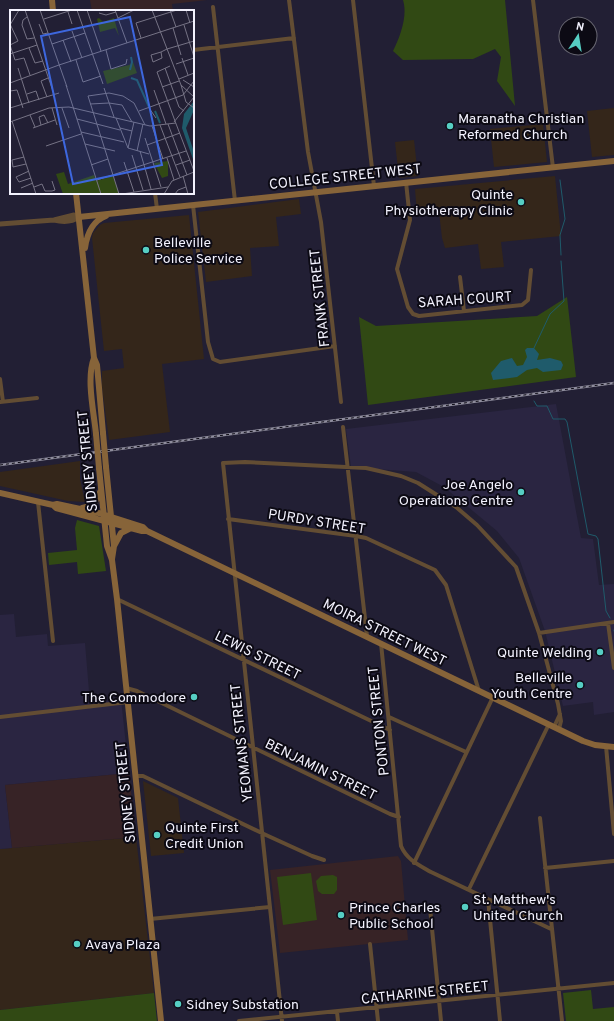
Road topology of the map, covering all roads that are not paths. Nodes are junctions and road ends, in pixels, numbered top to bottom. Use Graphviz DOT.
graph roads {
  1 [pos="52,0"];
  2 [pos="289,0"];
  3 [pos="353,0"];
  4 [pos="533,0"];
  5 [pos="213,7"];
  6 [pos="53,10"];
  7 [pos="294,38"];
  8 [pos="218,47"];
  9 [pos="194,50"];
  10 [pos="614,161"];
  11 [pos="553,168"];
  12 [pos="406,182"];
  13 [pos="374,186"];
  14 [pos="314,192"];
  15 [pos="76,194"];
  16 [pos="155,194"];
  17 [pos="235,201"];
  18 [pos="193,205"];
  19 [pos="157,209"];
  20 [pos="113,214"];
  21 [pos="79,217"];
  22 [pos="0,224"];
  23 [pos="84,257"];
  24 [pos="531,270"];
  25 [pos="460,277"];
  26 [pos="464,311"];
  27 [pos="335,346"];
  28 [pos="0,379"];
  29 [pos="37,398"];
  30 [pos="1,402"];
  31 [pos="341,402"];
  32 [pos="343,428"];
  33 [pos="99,434"];
  34 [pos="348,467"];
  35 [pos="101,488"];
  36 [pos="0,493"];
  37 [pos="38,502"];
  38 [pos="53,505"];
  39 [pos="81,509"];
  40 [pos="104,517"];
  41 [pos="112,520"];
  42 [pos="228,520"];
  43 [pos="131,528"];
  44 [pos="147,531"];
  45 [pos="356,536"];
  46 [pos="114,546"];
  47 [pos="112,560"];
  48 [pos="234,571"];
  49 [pos="117,599"];
  50 [pos="614,622"];
  51 [pos="608,623"];
  52 [pos="539,633"];
  53 [pos="367,636"];
  54 [pos="53,641"];
  55 [pos="381,643"];
  56 [pos="243,660"];
  57 [pos="614,668"];
  58 [pos="126,688"];
  59 [pos="479,691"];
  60 [pos="493,697"];
  61 [pos="128,702"];
  62 [pos="0,717"];
  63 [pos="389,717"];
  64 [pos="554,727"];
  65 [pos="390,730"];
  66 [pos="606,746"];
  67 [pos="614,746"];
  68 [pos="253,748"];
  69 [pos="466,752"];
  70 [pos="135,776"];
  71 [pos="399,816"];
  72 [pos="540,818"];
  73 [pos="262,834"];
  74 [pos="614,834"];
  75 [pos="324,860"];
  76 [pos="614,861"];
  77 [pos="414,863"];
  78 [pos="545,868"];
  79 [pos="469,889"];
  80 [pos="488,898"];
  81 [pos="270,907"];
  82 [pos="430,908"];
  83 [pos="150,919"];
  84 [pos="551,929"];
  85 [pos="370,944"];
  86 [pos="614,983"];
  87 [pos="558,989"];
  88 [pos="497,996"];
  89 [pos="440,1001"];
  90 [pos="377,1008"];
  91 [pos="337,1012"];
  92 [pos="282,1019"];
  93 [pos="161,1021"];
  94 [pos="238,1021"];
  95 [pos="338,1021"];
  96 [pos="378,1021"];
  97 [pos="441,1021"];
  98 [pos="500,1021"];
  99 [pos="562,1021"];
  1 -- 6 [label="main road"];
  2 -- 7 [label="street, FRANK STREET"];
  3 -- 13 [label="street"];
  4 -- 11 [label="street"];
  5 -- 8 [label="street"];
  7 -- 8 [label="street"];
  7 -- 14 [label="street, FRANK STREET"];
  8 -- 9 [label="street"];
  8 -- 17 [label="street"];
  10 -- 11 [label="main road, COLLEGE STREET WEST"];
  11 -- 12 [label="main road, COLLEGE STREET WEST"];
  12 -- 13 [label="main road, COLLEGE STREET WEST"];
  12 -- 26 [label="street, SARAH COURT"];
  13 -- 14 [label="main road, COLLEGE STREET WEST"];
  14 -- 17 [label="main road, COLLEGE STREET WEST"];
  14 -- 27 [label="street, FRANK STREET"];
  15 -- 21 [label="main road, SIDNEY STREET"];
  16 -- 19 [label="street"];
  17 -- 18 [label="main road, COLLEGE STREET WEST"];
  18 -- 19 [label="main road, COLLEGE STREET WEST"];
  18 -- 27 [label="street"];
  19 -- 20 [label="main road, COLLEGE STREET WEST"];
  20 -- 21 [label="main road, COLLEGE STREET WEST"];
  20 -- 23 [label="main road"];
  21 -- 22 [label="street, COLLEGE STREET WEST"];
  21 -- 23 [label="main road, SIDNEY STREET"];
  23 -- 33 [label="main road, SIDNEY STREET"];
  24 -- 26 [label="street, SARAH COURT"];
  25 -- 26 [label="street"];
  27 -- 31 [label="street, FRANK STREET"];
  28 -- 30 [label="street"];
  29 -- 30 [label="street"];
  32 -- 34 [label="street"];
  33 -- 35 [label="main road, SIDNEY STREET, bridge"];
  33 -- 41 [label="main road, SIDNEY STREET, bridge"];
  34 -- 42 [label="street, YEOMANS STREET"];
  34 -- 45 [label="street"];
  34 -- 52 [label="street"];
  35 -- 39 [label="main road"];
  35 -- 40 [label="main road, SIDNEY STREET"];
  36 -- 37 [label="main road, MOIRA STREET WEST"];
  37 -- 38 [label="main road, MOIRA STREET WEST"];
  37 -- 54 [label="street"];
  38 -- 39 [label="main road, MOIRA STREET WEST"];
  38 -- 40 [label="main road, MOIRA STREET WEST"];
  39 -- 40 [label="main road, MOIRA STREET WEST"];
  40 -- 41 [label="main road, MOIRA STREET WEST"];
  40 -- 47 [label="main road, SIDNEY STREET"];
  41 -- 43 [label="main road, MOIRA STREET WEST"];
  41 -- 44 [label="main road, MOIRA STREET WEST"];
  41 -- 46 [label="main road, SIDNEY STREET"];
  42 -- 45 [label="street, PURDY STREET"];
  42 -- 48 [label="street, YEOMANS STREET"];
  43 -- 44 [label="main road, MOIRA STREET WEST"];
  43 -- 46 [label="main road"];
  44 -- 48 [label="main road, MOIRA STREET WEST"];
  45 -- 53 [label="street"];
  45 -- 59 [label="street, PURDY STREET"];
  46 -- 47 [label="main road, SIDNEY STREET"];
  47 -- 49 [label="main road, SIDNEY STREET"];
  48 -- 53 [label="main road, MOIRA STREET WEST"];
  48 -- 56 [label="street, YEOMANS STREET"];
  49 -- 56 [label="street, LEWIS STREET"];
  49 -- 58 [label="main road, SIDNEY STREET"];
  50 -- 51 [label="street"];
  51 -- 52 [label="street"];
  51 -- 57 [label="street"];
  52 -- 64 [label="street"];
  53 -- 55 [label="main road, MOIRA STREET WEST"];
  55 -- 59 [label="main road, MOIRA STREET WEST"];
  55 -- 63 [label="street, PONTON STREET"];
  56 -- 65 [label="street, LEWIS STREET"];
  56 -- 68 [label="street, YEOMANS STREET"];
  58 -- 61 [label="main road, SIDNEY STREET"];
  58 -- 68 [label="street, BENJAMIN STREET"];
  59 -- 60 [label="main road, MOIRA STREET WEST"];
  60 -- 64 [label="main road, MOIRA STREET WEST"];
  60 -- 69 [label="street"];
  61 -- 62 [label="street"];
  61 -- 70 [label="main road, SIDNEY STREET"];
  63 -- 65 [label="street, PONTON STREET"];
  63 -- 69 [label="street"];
  64 -- 66 [label="main road, MOIRA STREET WEST"];
  64 -- 79 [label="street"];
  65 -- 71 [label="street, PONTON STREET"];
  66 -- 67 [label="main road, MOIRA STREET WEST"];
  66 -- 74 [label="street"];
  68 -- 71 [label="street, BENJAMIN STREET"];
  68 -- 73 [label="street, YEOMANS STREET"];
  69 -- 77 [label="street"];
  70 -- 73 [label="street"];
  70 -- 83 [label="main road, SIDNEY STREET"];
  71 -- 77 [label="street, PONTON STREET"];
  72 -- 78 [label="street"];
  73 -- 75 [label="street"];
  73 -- 81 [label="street, YEOMANS STREET"];
  76 -- 78 [label="street"];
  77 -- 79 [label="street"];
  78 -- 84 [label="street"];
  79 -- 80 [label="street"];
  80 -- 84 [label="street"];
  80 -- 88 [label="street"];
  81 -- 83 [label="street"];
  81 -- 92 [label="street, YEOMANS STREET"];
  82 -- 89 [label="street"];
  83 -- 93 [label="main road, SIDNEY STREET"];
  84 -- 87 [label="street"];
  85 -- 90 [label="street"];
  86 -- 87 [label="street, CATHARINE STREET"];
  87 -- 88 [label="street, CATHARINE STREET"];
  87 -- 99 [label="street"];
  88 -- 89 [label="street, CATHARINE STREET"];
  88 -- 98 [label="street"];
  89 -- 90 [label="street, CATHARINE STREET"];
  89 -- 97 [label="street"];
  90 -- 91 [label="street, CATHARINE STREET"];
  90 -- 96 [label="street"];
  91 -- 92 [label="street, CATHARINE STREET"];
  91 -- 95 [label="street"];
  92 -- 94 [label="street, CATHARINE STREET"];
}
